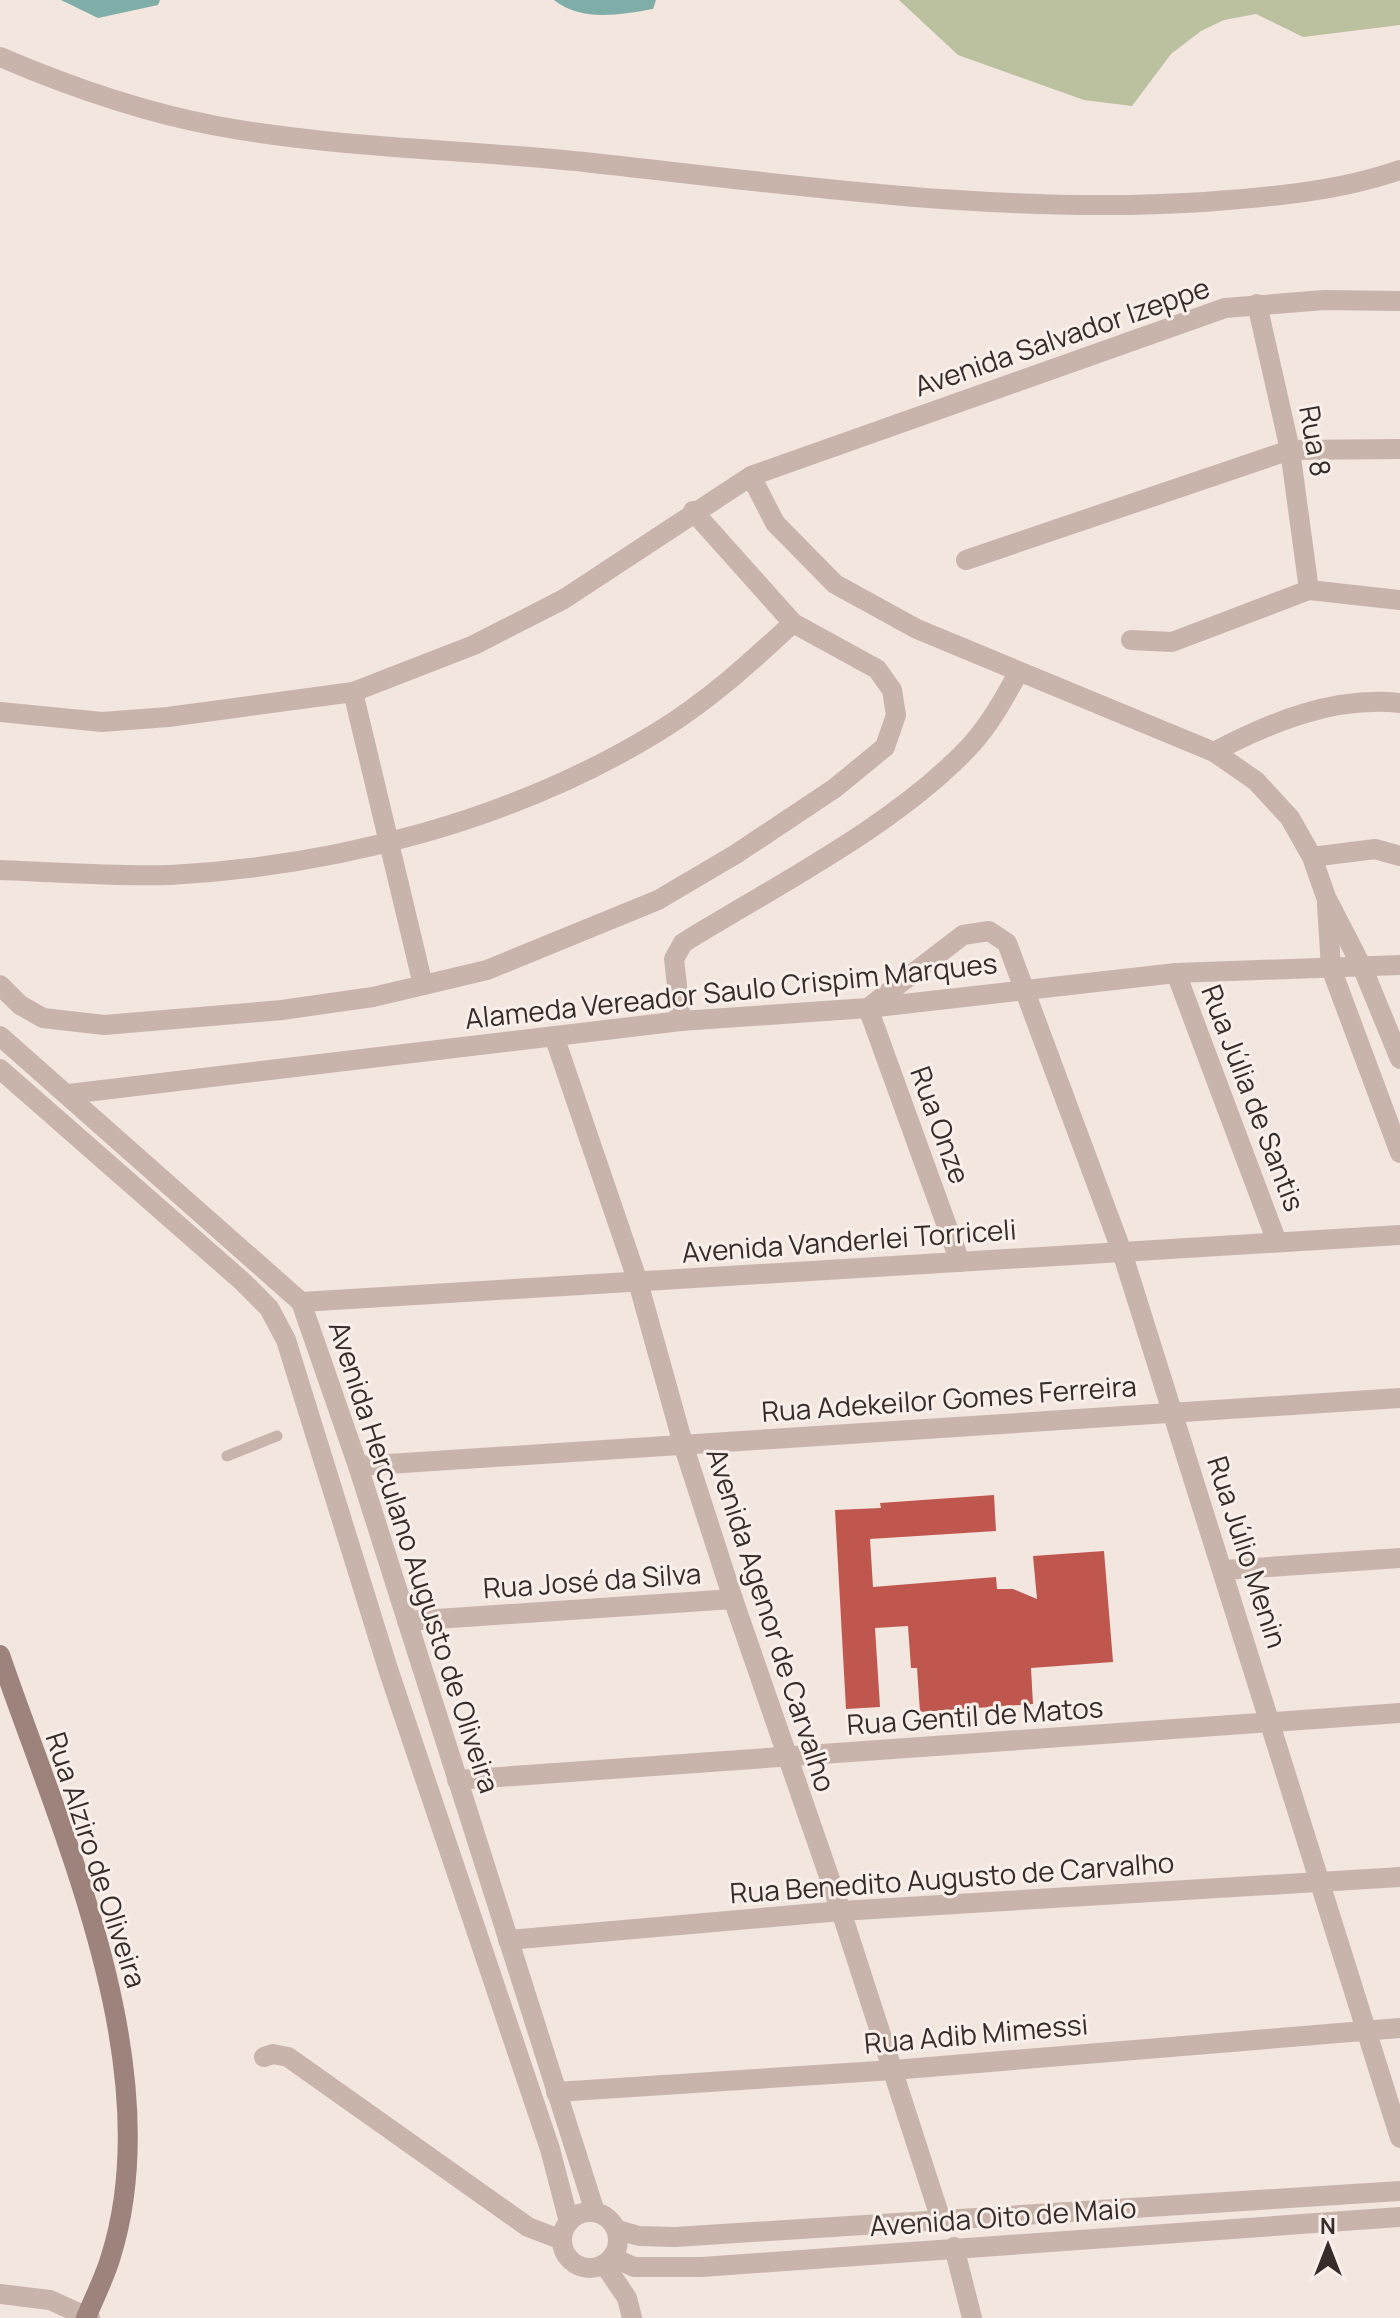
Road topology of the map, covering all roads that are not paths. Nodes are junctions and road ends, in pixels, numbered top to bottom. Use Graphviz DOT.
graph roads {
  1 [pos="0,57"];
  2 [pos="1400,170"];
  3 [pos="1400,301"];
  4 [pos="1257,304"];
  5 [pos="1400,449"];
  6 [pos="1290,450"];
  7 [pos="751,476"];
  8 [pos="693,511"];
  9 [pos="966,560"];
  10 [pos="1309,590"];
  11 [pos="1400,600"];
  12 [pos="793,623"];
  13 [pos="1131,640"];
  14 [pos="1018,673"];
  15 [pos="353,692"];
  16 [pos="1400,703"];
  17 [pos="0,712"];
  18 [pos="1214,752"];
  19 [pos="386,842"];
  20 [pos="1400,856"];
  21 [pos="1312,857"];
  22 [pos="0,870"];
  23 [pos="1326,897"];
  24 [pos="1400,965"];
  25 [pos="1331,968"];
  26 [pos="1363,969"];
  27 [pos="1176,973"];
  28 [pos="0,985"];
  29 [pos="423,985"];
  30 [pos="1025,989"];
  31 [pos="868,1008"];
  32 [pos="681,1021"];
  33 [pos="0,1036"];
  34 [pos="554,1036"];
  35 [pos="1400,1059"];
  36 [pos="0,1069"];
  37 [pos="69,1094"];
  38 [pos="1400,1153"];
  39 [pos="1400,1235"];
  40 [pos="1277,1242"];
  41 [pos="1122,1252"];
  42 [pos="960,1262"];
  43 [pos="638,1282"];
  44 [pos="301,1302"];
  45 [pos="269,1308"];
  46 [pos="1400,1398"];
  47 [pos="1173,1412"];
  48 [pos="277,1436"];
  49 [pos="683,1444"];
  50 [pos="227,1456"];
  51 [pos="358,1466"];
  52 [pos="1400,1558"];
  53 [pos="1224,1570"];
  54 [pos="733,1599"];
  55 [pos="407,1621"];
  56 [pos="0,1655"];
  57 [pos="1400,1713"];
  58 [pos="1272,1723"];
  59 [pos="786,1757"];
  60 [pos="457,1780"];
  61 [pos="1400,1877"];
  62 [pos="1322,1881"];
  63 [pos="841,1911"];
  64 [pos="508,1940"];
  65 [pos="1400,2028"];
  66 [pos="1366,2029"];
  67 [pos="264,2057"];
  68 [pos="893,2070"];
  69 [pos="556,2092"];
  70 [pos="1400,2138"];
  71 [pos="1400,2191"];
  72 [pos="595,2212"];
  73 [pos="1400,2217"];
  74 [pos="941,2220"];
  75 [pos="618,2230"];
  76 [pos="566,2231"];
  77 [pos="954,2247"];
  78 [pos="608,2261"];
  79 [pos="2,2300"];
  80 [pos="88,2317"];
  81 [pos="632,2318"];
  82 [pos="972,2318"];
  1 -- 2 [label="street"];
  3 -- 4 [label="street, Avenida Salvador Izeppe"];
  4 -- 6 [label="street, Rua 8"];
  4 -- 7 [label="street, Avenida Salvador Izeppe"];
  5 -- 6 [label="street"];
  6 -- 9 [label="street"];
  6 -- 10 [label="street, Rua 8"];
  7 -- 8 [label="street, Avenida Salvador Izeppe"];
  7 -- 14 [label="street"];
  8 -- 12 [label="street"];
  8 -- 15 [label="street, Avenida Salvador Izeppe"];
  10 -- 11 [label="street"];
  10 -- 13 [label="street"];
  12 -- 19 [label="street"];
  12 -- 29 [label="street"];
  14 -- 18 [label="street"];
  14 -- 32 [label="street"];
  15 -- 17 [label="street, Avenida Salvador Izeppe"];
  15 -- 19 [label="street"];
  16 -- 18 [label="street"];
  18 -- 21 [label="street"];
  19 -- 22 [label="street"];
  19 -- 29 [label="street"];
  20 -- 21 [label="street"];
  21 -- 23 [label="street"];
  23 -- 25 [label="street"];
  23 -- 26 [label="street"];
  24 -- 26 [label="street, Alameda Vereador Saulo Crispim Marques"];
  25 -- 26 [label="street, Alameda Vereador Saulo Crispim Marques"];
  25 -- 27 [label="street, Alameda Vereador Saulo Crispim Marques"];
  25 -- 38 [label="street"];
  26 -- 35 [label="street"];
  27 -- 30 [label="street, Alameda Vereador Saulo Crispim Marques"];
  27 -- 40 [label="street, Rua Júlia de Santis"];
  28 -- 29 [label="street"];
  30 -- 31 [label="street, Alameda Vereador Saulo Crispim Marques"];
  30 -- 31 [label="street, Rua Júlio Menin"];
  30 -- 41 [label="street, Rua Júlio Menin"];
  31 -- 32 [label="street, Alameda Vereador Saulo Crispim Marques"];
  31 -- 42 [label="street, Rua Onze"];
  32 -- 34 [label="street, Alameda Vereador Saulo Crispim Marques"];
  33 -- 37 [label="street, Avenida Herculano Augusto de Oliveira"];
  34 -- 37 [label="street, Alameda Vereador Saulo Crispim Marques"];
  34 -- 43 [label="street, Avenida Agenor de Carvalho"];
  36 -- 45 [label="street, Avenida Herculano Augusto de Oliveira"];
  37 -- 44 [label="street, Avenida Herculano Augusto de Oliveira"];
  39 -- 40 [label="street, Avenida Vanderlei Torriceli"];
  40 -- 41 [label="street, Avenida Vanderlei Torriceli"];
  41 -- 42 [label="street, Avenida Vanderlei Torriceli"];
  41 -- 47 [label="street, Rua Júlio Menin"];
  42 -- 43 [label="street, Avenida Vanderlei Torriceli"];
  43 -- 44 [label="street, Avenida Vanderlei Torriceli"];
  43 -- 49 [label="street, Avenida Agenor de Carvalho"];
  44 -- 45 [label="street, Avenida Vanderlei Torriceli"];
  44 -- 51 [label="street, Avenida Herculano Augusto de Oliveira"];
  45 -- 76 [label="street, Avenida Herculano Augusto de Oliveira"];
  46 -- 47 [label="street, Rua Adekeilor Gomes Ferreira"];
  47 -- 49 [label="street, Rua Adekeilor Gomes Ferreira"];
  47 -- 53 [label="street, Rua Júlio Menin"];
  48 -- 50 [label="lane"];
  49 -- 51 [label="street, Rua Adekeilor Gomes Ferreira"];
  49 -- 54 [label="street, Avenida Agenor de Carvalho"];
  51 -- 55 [label="street, Avenida Herculano Augusto de Oliveira"];
  52 -- 53 [label="street"];
  53 -- 58 [label="street, Rua Júlio Menin"];
  54 -- 55 [label="street, Rua José da Silva"];
  54 -- 59 [label="street, Avenida Agenor de Carvalho"];
  55 -- 60 [label="street, Avenida Herculano Augusto de Oliveira"];
  56 -- 80 [label="main road, Rua Alziro de Oliveira"];
  57 -- 58 [label="street, Rua Gentil de Matos"];
  58 -- 59 [label="street, Rua Gentil de Matos"];
  58 -- 62 [label="street, Rua Júlio Menin"];
  59 -- 60 [label="street, Rua Gentil de Matos"];
  59 -- 63 [label="street, Avenida Agenor de Carvalho"];
  60 -- 64 [label="street, Avenida Herculano Augusto de Oliveira"];
  61 -- 62 [label="street, Rua Benedito Augusto de Carvalho"];
  62 -- 63 [label="street, Rua Benedito Augusto de Carvalho"];
  62 -- 66 [label="street, Rua Júlio Menin"];
  63 -- 64 [label="street, Rua Benedito Augusto de Carvalho"];
  63 -- 68 [label="street, Avenida Agenor de Carvalho"];
  64 -- 69 [label="street, Avenida Herculano Augusto de Oliveira"];
  65 -- 66 [label="street, Rua Adib Mimessi"];
  66 -- 68 [label="street, Rua Adib Mimessi"];
  66 -- 70 [label="street, Rua Júlio Menin"];
  67 -- 76 [label="street"];
  68 -- 69 [label="street, Rua Adib Mimessi"];
  68 -- 74 [label="street, Avenida Agenor de Carvalho"];
  69 -- 72 [label="street, Avenida Herculano Augusto de Oliveira"];
  71 -- 74 [label="street, Avenida Oito de Maio"];
  72 -- 75 [label="street, Avenida Oito de Maio"];
  72 -- 76 [label="street"];
  73 -- 77 [label="street, Avenida Oito de Maio"];
  74 -- 75 [label="street, Avenida Oito de Maio"];
  75 -- 78 [label="street"];
  76 -- 78 [label="street, Avenida Oito de Maio"];
  77 -- 78 [label="street, Avenida Oito de Maio"];
  77 -- 82 [label="street"];
  78 -- 81 [label="street"];
  79 -- 80 [label="street"];
}
